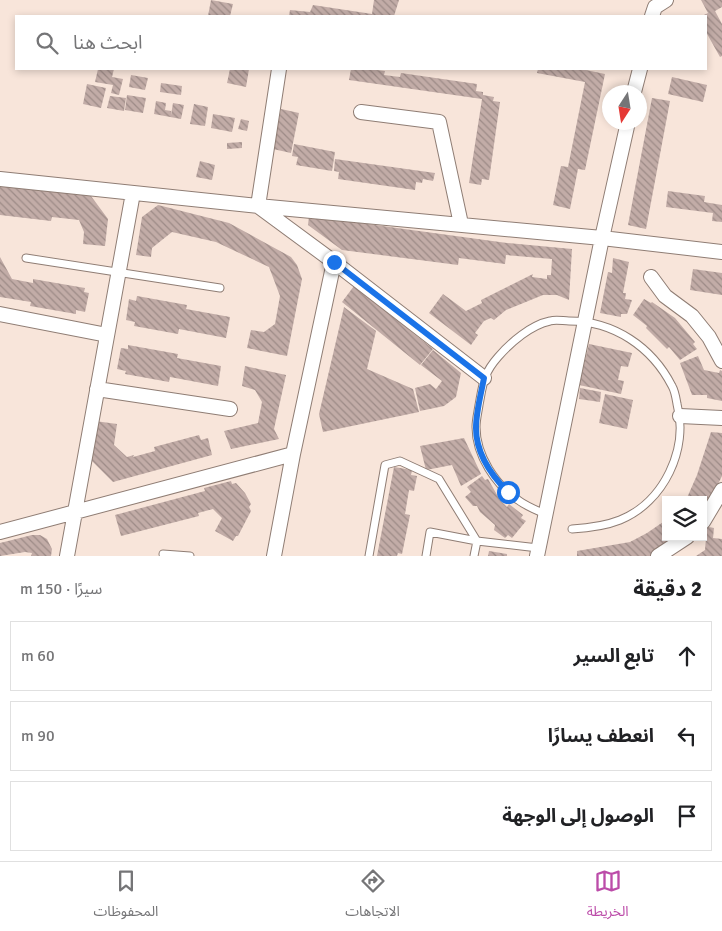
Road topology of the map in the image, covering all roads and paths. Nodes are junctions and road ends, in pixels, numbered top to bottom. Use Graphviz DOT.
graph roads {
  1 [pos="279,70"];
  2 [pos="640,70"];
  3 [pos="636,85"];
  4 [pos="361,112"];
  5 [pos="626,130"];
  6 [pos="0,179"];
  7 [pos="133,193"];
  8 [pos="258,206"];
  9 [pos="461,224"];
  10 [pos="602,238"];
  11 [pos="722,252"];
  12 [pos="26,258"];
  13 [pos="334,262"];
  14 [pos="118,272"];
  15 [pos="651,277"];
  16 [pos="220,288"];
  17 [pos="0,314"];
  18 [pos="585,321"];
  19 [pos="107,335"];
  20 [pos="722,362"];
  21 [pos="484,378"];
  22 [pos="97,389"];
  23 [pos="230,409"];
  24 [pos="680,416"];
  25 [pos="722,418"];
  26 [pos="293,454"];
  27 [pos="722,490"];
  28 [pos="75,513"];
  29 [pos="545,514"];
  30 [pos="707,515"];
  31 [pos="572,529"];
  32 [pos="0,532"];
  33 [pos="477,541"];
  34 [pos="681,541"];
  35 [pos="537,552"];
  36 [pos="163,554"];
  37 [pos="67,556"];
  38 [pos="190,556"];
  39 [pos="274,556"];
  40 [pos="369,556"];
  41 [pos="426,556"];
  42 [pos="474,556"];
  43 [pos="658,556"];
  1 -- 8 [label="street"];
  2 -- 3 [label="street"];
  4 -- 9 [label="street"];
  5 -- 10 [label="street"];
  6 -- 7 [label="street"];
  7 -- 8 [label="street"];
  7 -- 14 [label="street"];
  8 -- 9 [label="street"];
  8 -- 13 [label="street"];
  9 -- 10 [label="street"];
  10 -- 11 [label="street"];
  10 -- 18 [label="street"];
  12 -- 14 [label="lane"];
  13 -- 21 [label="street"];
  13 -- 26 [label="street"];
  14 -- 16 [label="lane"];
  14 -- 19 [label="street"];
  15 -- 20 [label="street"];
  17 -- 19 [label="street"];
  18 -- 21 [label="lane"];
  18 -- 24 [label="lane"];
  18 -- 29 [label="street"];
  19 -- 22 [label="street"];
  21 -- 29 [label="lane"];
  22 -- 23 [label="street"];
  22 -- 28 [label="street"];
  24 -- 25 [label="street"];
  24 -- 31 [label="lane"];
  26 -- 28 [label="street"];
  26 -- 39 [label="street"];
  27 -- 30 [label="street"];
  28 -- 32 [label="street"];
  28 -- 37 [label="street"];
  29 -- 35 [label="street"];
  33 -- 35 [label="lane"];
  33 -- 40 [label="lane"];
  33 -- 41 [label="lane"];
  33 -- 42 [label="lane"];
  34 -- 43 [label="street"];
  36 -- 38 [label="lane"];
}
